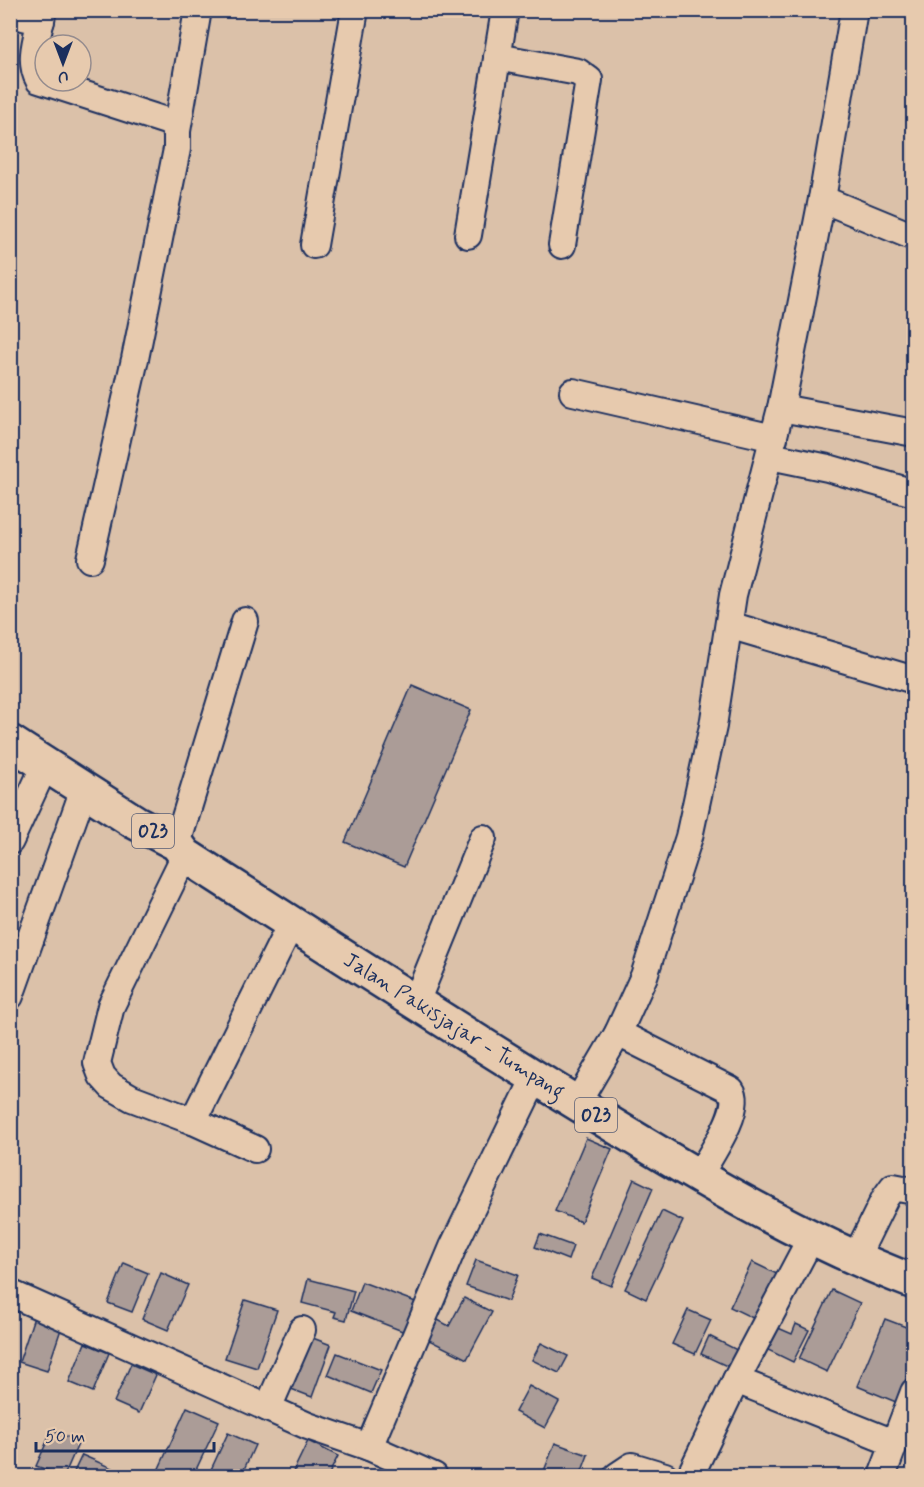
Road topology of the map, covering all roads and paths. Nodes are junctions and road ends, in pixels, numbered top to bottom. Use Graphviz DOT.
graph roads {
  1 [pos="198,10"];
  2 [pos="355,10"];
  3 [pos="505,10"];
  4 [pos="854,10"];
  5 [pos="10,14"];
  6 [pos="42,16"];
  7 [pos="497,57"];
  8 [pos="177,131"];
  9 [pos="822,199"];
  10 [pos="468,235"];
  11 [pos="914,237"];
  12 [pos="314,245"];
  13 [pos="562,245"];
  14 [pos="573,392"];
  15 [pos="781,408"];
  16 [pos="914,433"];
  17 [pos="772,447"];
  18 [pos="914,493"];
  19 [pos="90,560"];
  20 [pos="245,621"];
  21 [pos="729,625"];
  22 [pos="914,680"];
  23 [pos="10,742"];
  24 [pos="45,765"];
  25 [pos="84,789"];
  26 [pos="483,838"];
  27 [pos="10,841"];
  28 [pos="181,850"];
  29 [pos="291,924"];
  30 [pos="10,996"];
  31 [pos="416,1002"];
  32 [pos="618,1033"];
  33 [pos="535,1078"];
  34 [pos="577,1103"];
  35 [pos="193,1120"];
  36 [pos="255,1149"];
  37 [pos="698,1177"];
  38 [pos="914,1191"];
  39 [pos="811,1238"];
  40 [pos="855,1259"];
  41 [pos="914,1282"];
  42 [pos="10,1293"];
  43 [pos="302,1330"];
  44 [pos="736,1380"];
  45 [pos="914,1392"];
  46 [pos="268,1408"];
  47 [pos="902,1437"];
  48 [pos="369,1447"];
  49 [pos="434,1476"];
  50 [pos="617,1476"];
  51 [pos="665,1476"];
  52 [pos="690,1476"];
  53 [pos="882,1476"];
  1 -- 8 [label="street"];
  2 -- 12 [label="street"];
  3 -- 7 [label="street"];
  4 -- 9 [label="street"];
  5 -- 6 [label="street"];
  6 -- 8 [label="street"];
  7 -- 10 [label="street"];
  7 -- 13 [label="street"];
  8 -- 19 [label="street"];
  9 -- 11 [label="street"];
  9 -- 15 [label="street"];
  14 -- 17 [label="street"];
  15 -- 16 [label="street"];
  15 -- 17 [label="street"];
  17 -- 18 [label="street"];
  17 -- 21 [label="street"];
  20 -- 28 [label="street"];
  21 -- 22 [label="street"];
  21 -- 32 [label="street"];
  23 -- 24 [label="main road, Jalan Pakisjajar - Tumpang / 023"];
  24 -- 25 [label="main road, Jalan Pakisjajar - Tumpang / 023"];
  24 -- 27 [label="street"];
  25 -- 28 [label="main road, Jalan Pakisjajar - Tumpang / 023"];
  25 -- 30 [label="street"];
  26 -- 31 [label="street"];
  28 -- 29 [label="main road, Jalan Pakisjajar - Tumpang / 023"];
  28 -- 35 [label="street"];
  29 -- 31 [label="main road, Jalan Pakisjajar - Tumpang / 023"];
  29 -- 35 [label="street"];
  31 -- 33 [label="main road, Jalan Pakisjajar - Tumpang / 023"];
  32 -- 34 [label="street"];
  32 -- 37 [label="street"];
  33 -- 34 [label="main road, Jalan Pakisjajar - Tumpang / 023"];
  33 -- 48 [label="street"];
  34 -- 37 [label="main road, Jalan Pakisjajar - Tumpang / 023"];
  35 -- 36 [label="street"];
  37 -- 39 [label="main road, Jalan Pakisjajar - Tumpang / 023"];
  38 -- 40 [label="street"];
  39 -- 40 [label="main road, Jalan Pakisjajar - Tumpang / 023"];
  39 -- 44 [label="street"];
  40 -- 41 [label="main road, Jalan Pakisjajar - Tumpang / 023"];
  42 -- 46 [label="street"];
  43 -- 46 [label="street"];
  44 -- 47 [label="street"];
  44 -- 52 [label="street"];
  45 -- 47 [label="street"];
  46 -- 48 [label="street"];
  47 -- 53 [label="street"];
  48 -- 49 [label="street"];
  50 -- 51 [label="street"];
}
